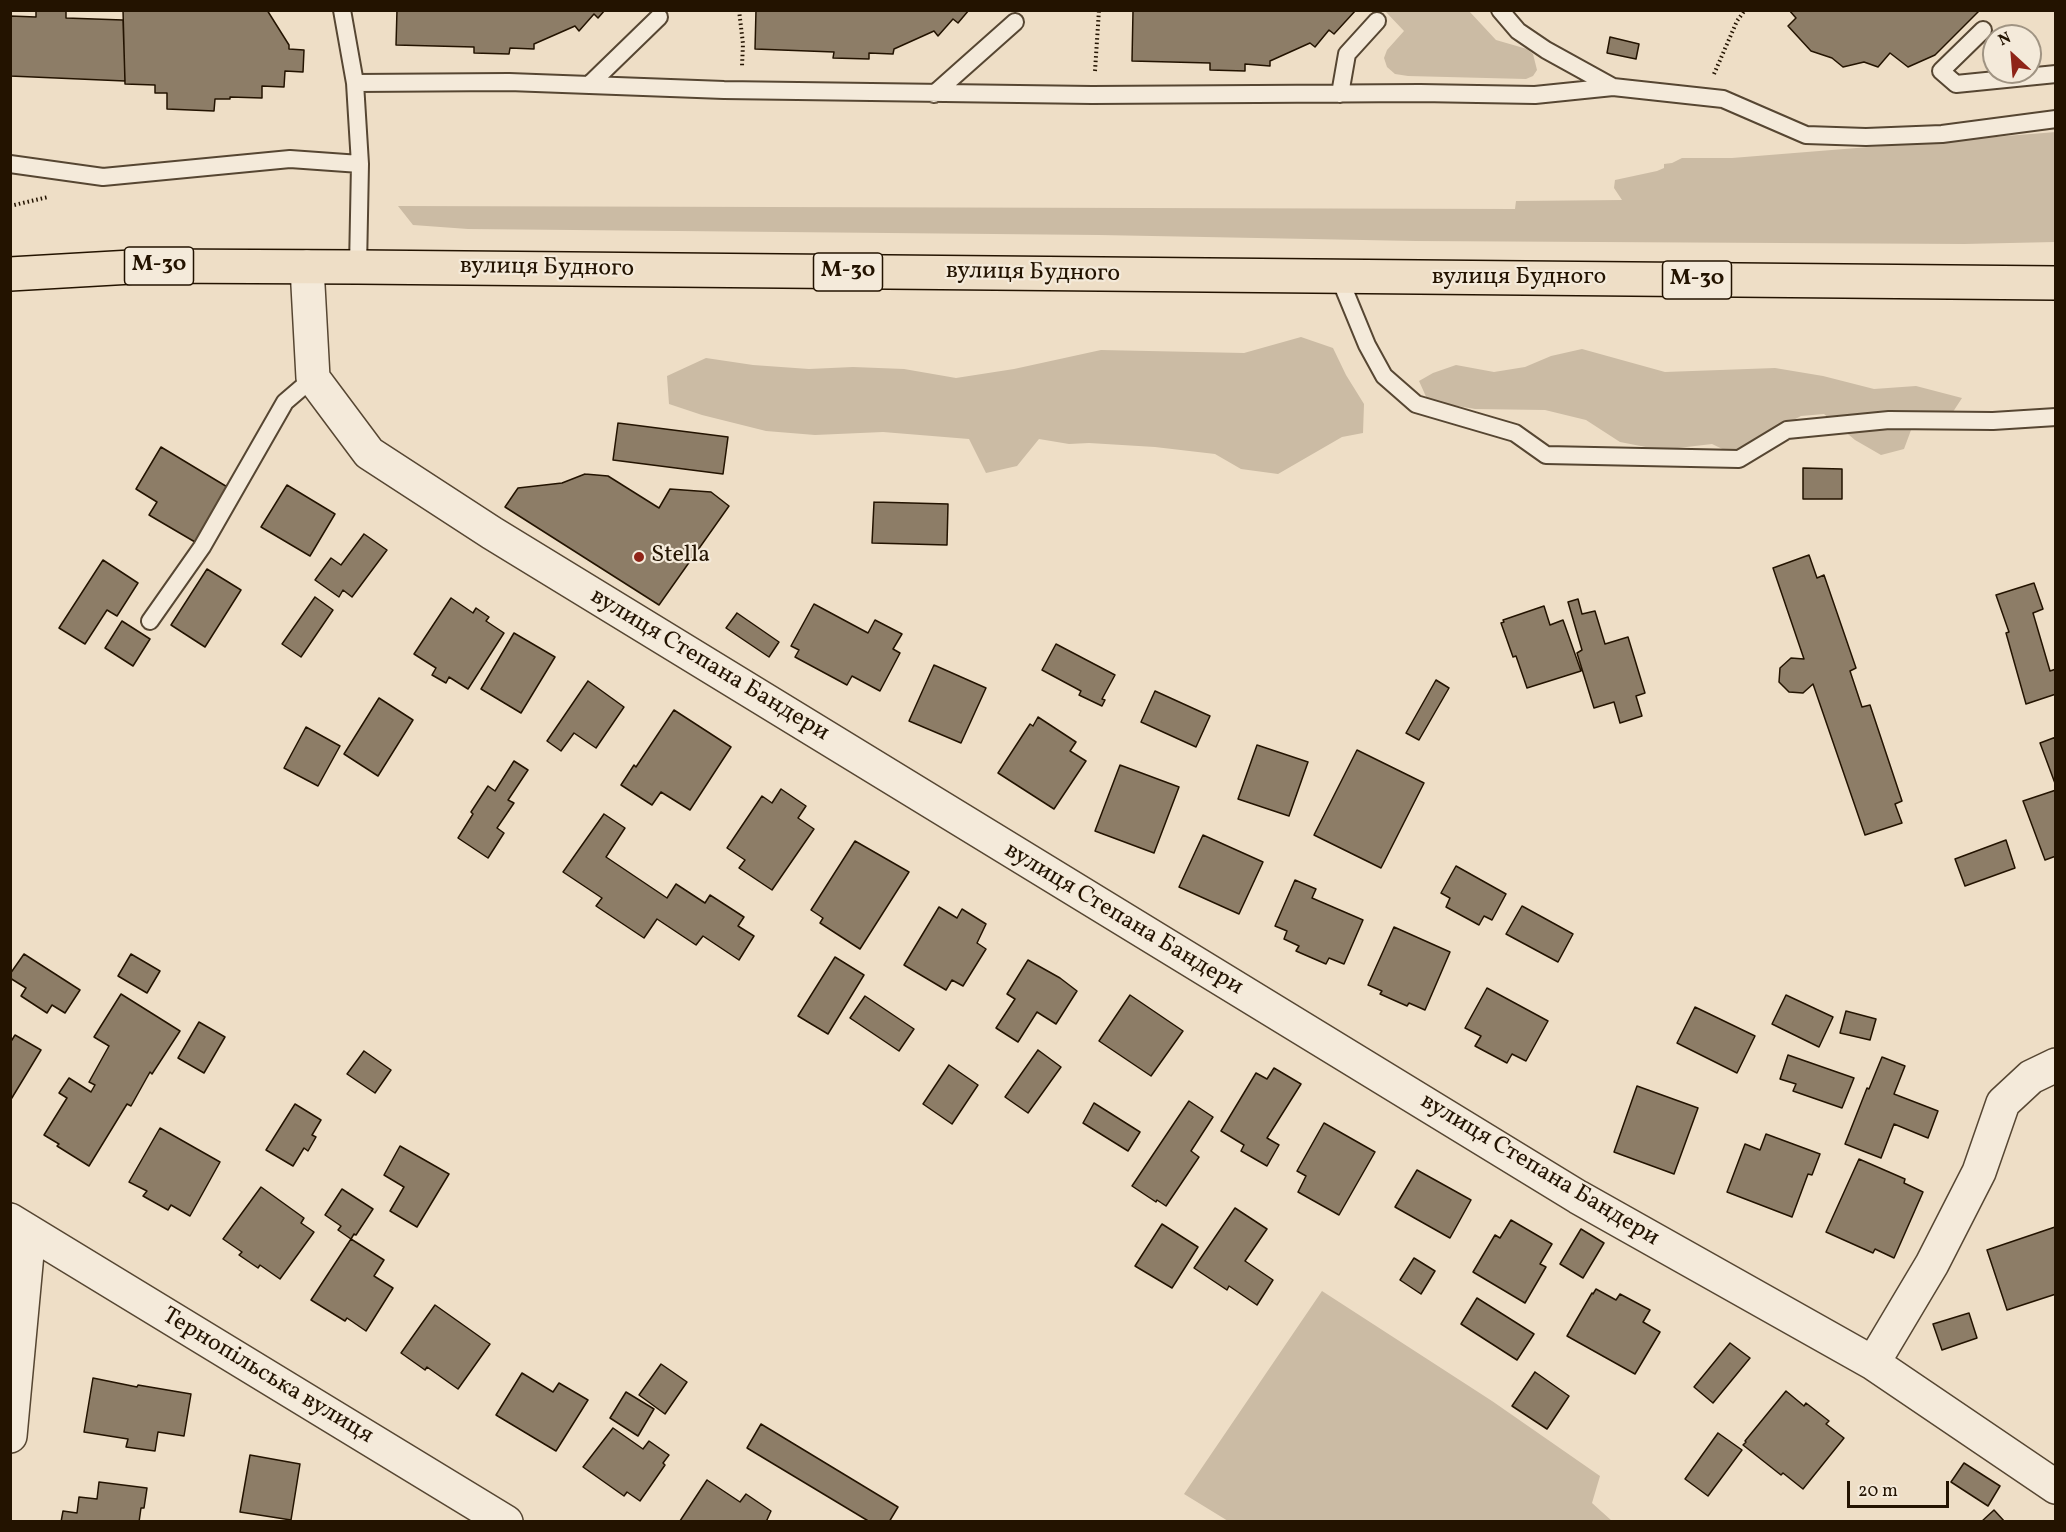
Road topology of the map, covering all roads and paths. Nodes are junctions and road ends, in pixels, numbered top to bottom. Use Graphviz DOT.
graph roads {
  1 [pos="342,10"];
  2 [pos="739,10"];
  3 [pos="1099,10"];
  4 [pos="1500,10"];
  5 [pos="1745,10"];
  6 [pos="660,17"];
  7 [pos="1377,21"];
  8 [pos="1015,22"];
  9 [pos="1982,31"];
  10 [pos="1094,72"];
  11 [pos="741,74"];
  12 [pos="1982,81"];
  13 [pos="355,83"];
  14 [pos="589,85"];
  15 [pos="1613,87"];
  16 [pos="934,94"];
  17 [pos="1340,94"];
  18 [pos="1713,98"];
  19 [pos="2055,120"];
  20 [pos="10,164"];
  21 [pos="360,164"];
  22 [pos="307,267"];
  23 [pos="358,267"];
  24 [pos="10,274"];
  25 [pos="1339,277"];
  26 [pos="2055,283"];
  27 [pos="313,378"];
  28 [pos="2055,417"];
  29 [pos="150,621"];
  30 [pos="2055,1065"];
  31 [pos="20,1226"];
  32 [pos="1873,1363"];
  33 [pos="10,1436"];
  34 [pos="2055,1487"];
  35 [pos="506,1521"];
  1 -- 13 [label="lane"];
  2 -- 11 [label="path"];
  3 -- 10 [label="path"];
  4 -- 15 [label="lane"];
  5 -- 18 [label="path"];
  6 -- 14 [label="lane"];
  7 -- 17 [label="lane"];
  8 -- 16 [label="lane"];
  9 -- 12 [label="lane"];
  13 -- 14 [label="lane"];
  13 -- 21 [label="lane"];
  14 -- 16 [label="lane"];
  15 -- 17 [label="lane"];
  15 -- 18 [label="lane"];
  16 -- 17 [label="lane"];
  18 -- 19 [label="lane"];
  20 -- 21 [label="lane"];
  21 -- 23 [label="lane"];
  22 -- 23 [label="highway, вулиця Будного / М-30"];
  22 -- 24 [label="highway, вулиця Будного / М-30"];
  22 -- 27 [label="street"];
  23 -- 25 [label="highway, вулиця Будного / М-30"];
  25 -- 26 [label="highway, вулиця Будного / М-30"];
  25 -- 28 [label="lane"];
  27 -- 29 [label="lane"];
  27 -- 32 [label="street, вулиця Степана Бандери"];
  30 -- 32 [label="street"];
  31 -- 33 [label="street, Тернопільська вулиця"];
  31 -- 35 [label="street, Тернопільська вулиця"];
  32 -- 34 [label="street, вулиця Степана Бандери"];
}
